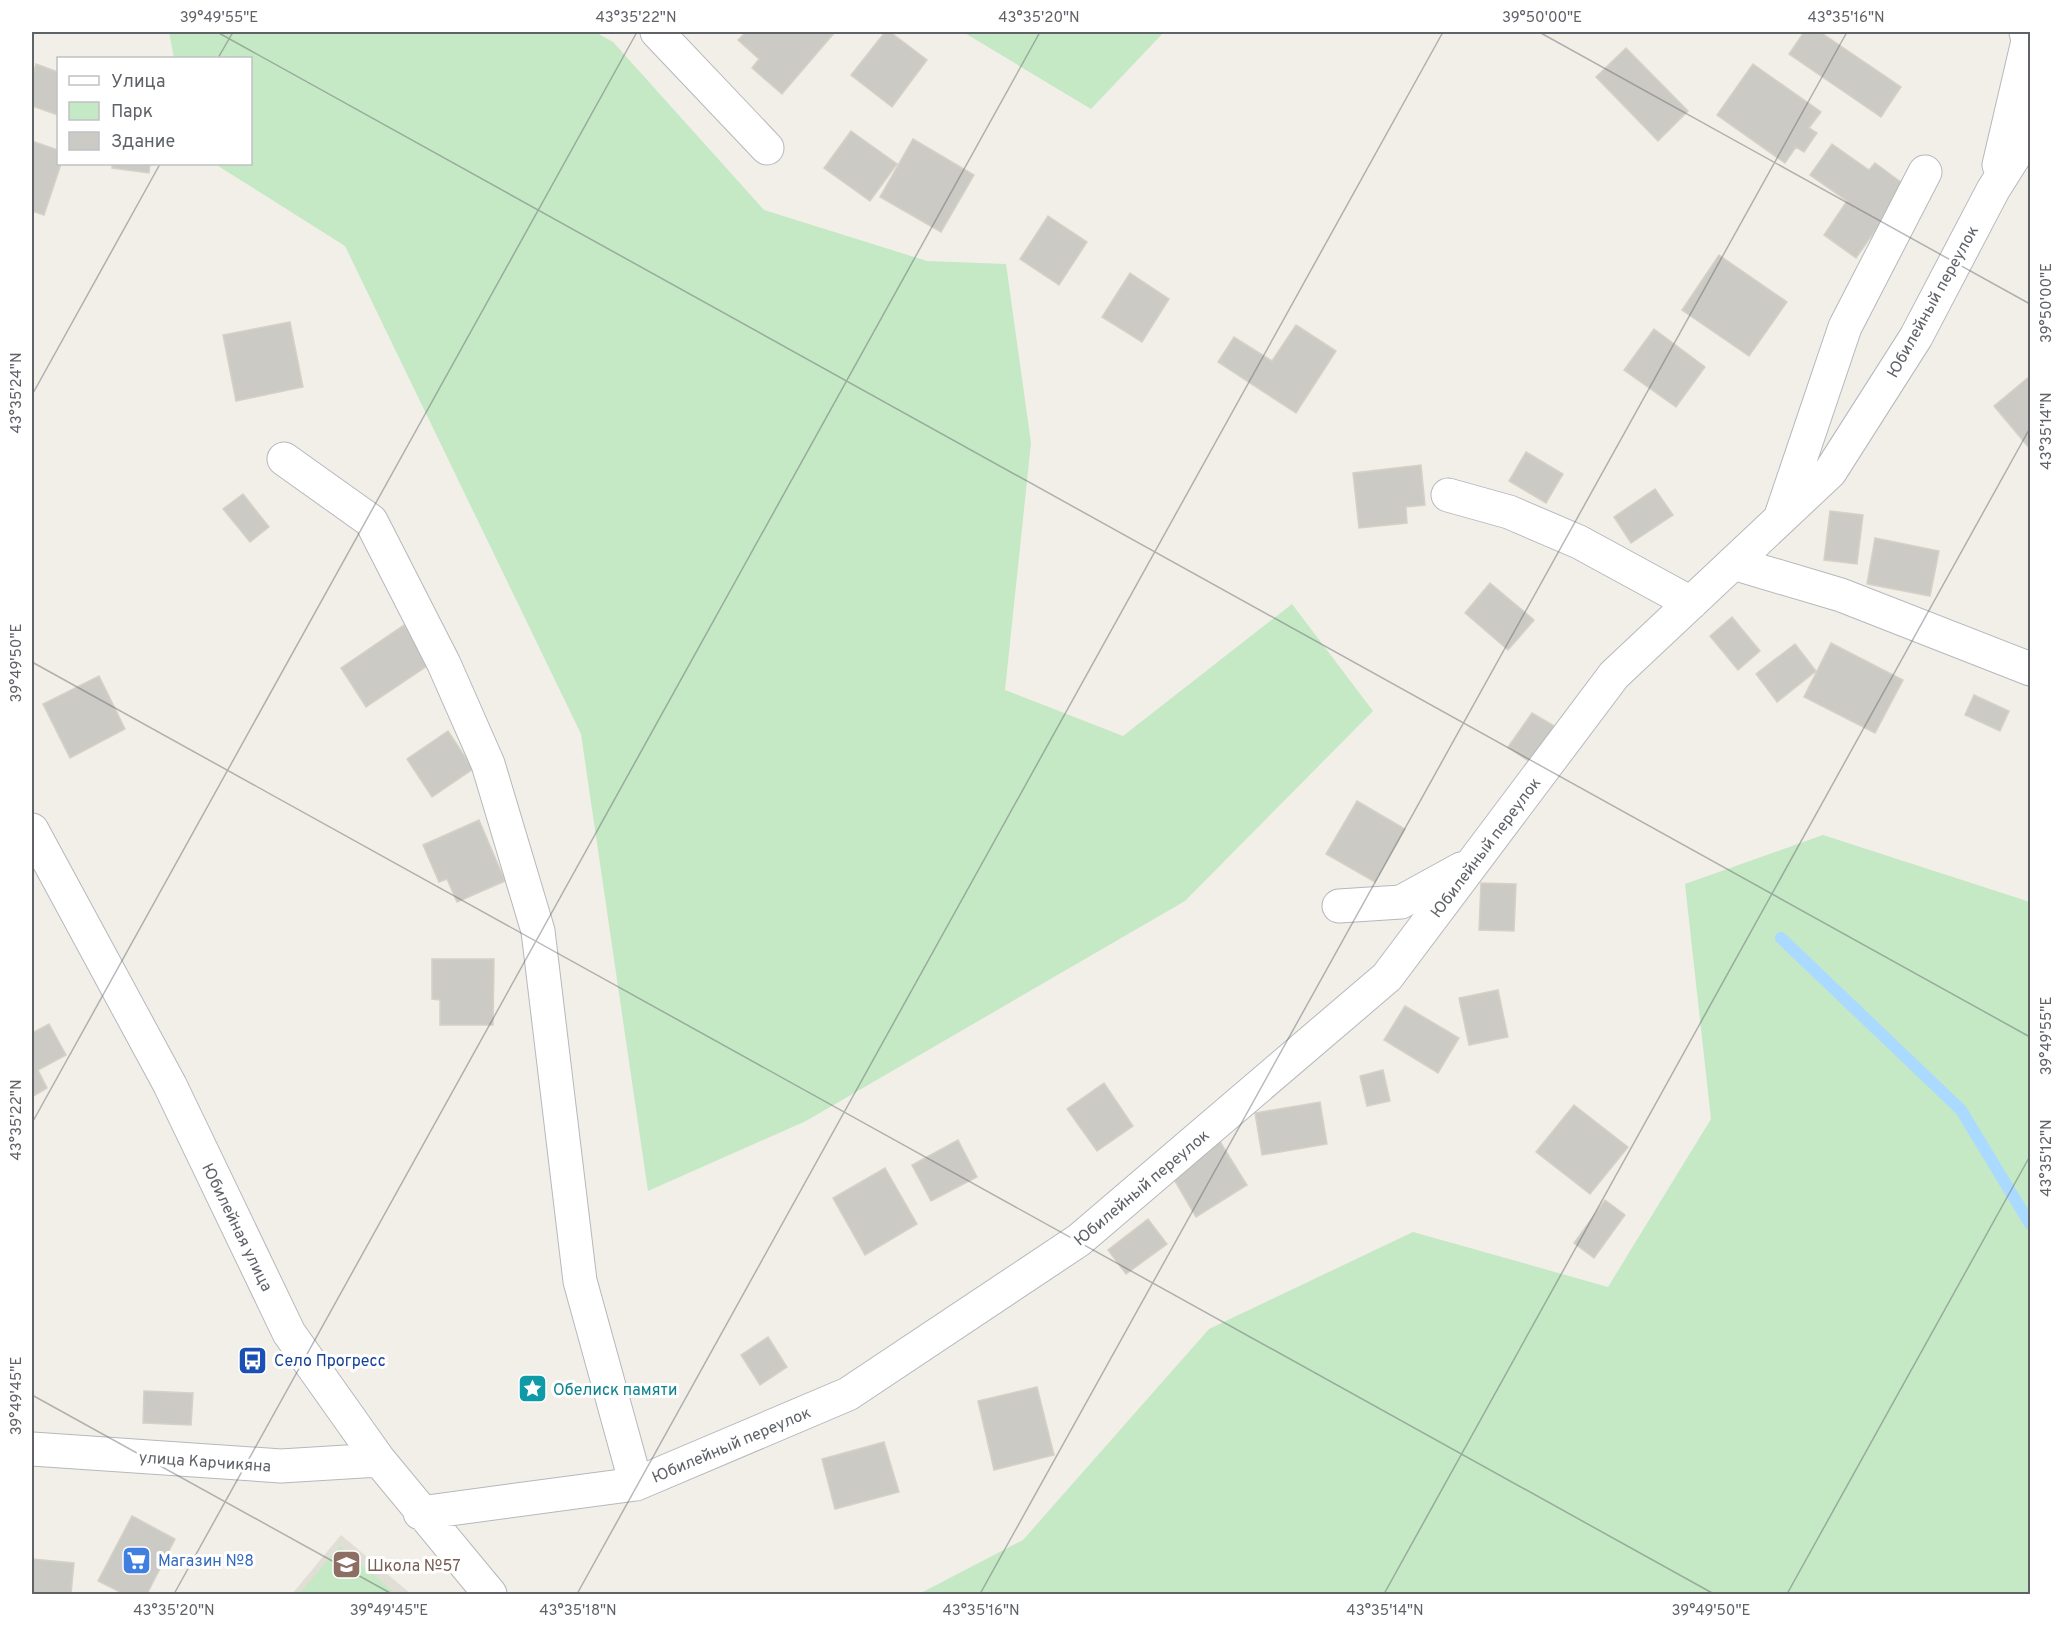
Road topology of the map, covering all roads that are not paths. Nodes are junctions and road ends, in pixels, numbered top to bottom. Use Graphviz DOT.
graph roads {
  1 [pos="657,32"];
  2 [pos="2026,32"];
  3 [pos="2031,131"];
  4 [pos="767,148"];
  5 [pos="1925,172"];
  6 [pos="1993,190"];
  7 [pos="284,459"];
  8 [pos="1448,495"];
  9 [pos="1780,520"];
  10 [pos="1733,563"];
  11 [pos="1691,603"];
  12 [pos="2031,669"];
  13 [pos="32,830"];
  14 [pos="1473,862"];
  15 [pos="1339,906"];
  16 [pos="32,1449"];
  17 [pos="379,1460"];
  18 [pos="636,1484"];
  19 [pos="420,1513"];
  20 [pos="490,1594"];
  1 -- 4 [label="street"];
  2 -- 6 [label="street"];
  3 -- 6 [label="street, Юбилейный переулок"];
  5 -- 9 [label="street, Юбилейный переулок"];
  6 -- 9 [label="street, Юбилейный переулок"];
  7 -- 18 [label="street"];
  8 -- 11 [label="street"];
  9 -- 10 [label="street, Юбилейный переулок"];
  10 -- 11 [label="street, Юбилейный переулок"];
  10 -- 12 [label="street"];
  11 -- 14 [label="street, Юбилейный переулок"];
  13 -- 17 [label="street, Юбилейная улица"];
  14 -- 15 [label="street"];
  14 -- 18 [label="street, Юбилейный переулок"];
  16 -- 17 [label="street, улица Карчикяна"];
  17 -- 19 [label="street, Юбилейная улица"];
  18 -- 19 [label="street, Юбилейный переулок"];
  19 -- 20 [label="street, Юбилейная улица"];
}
